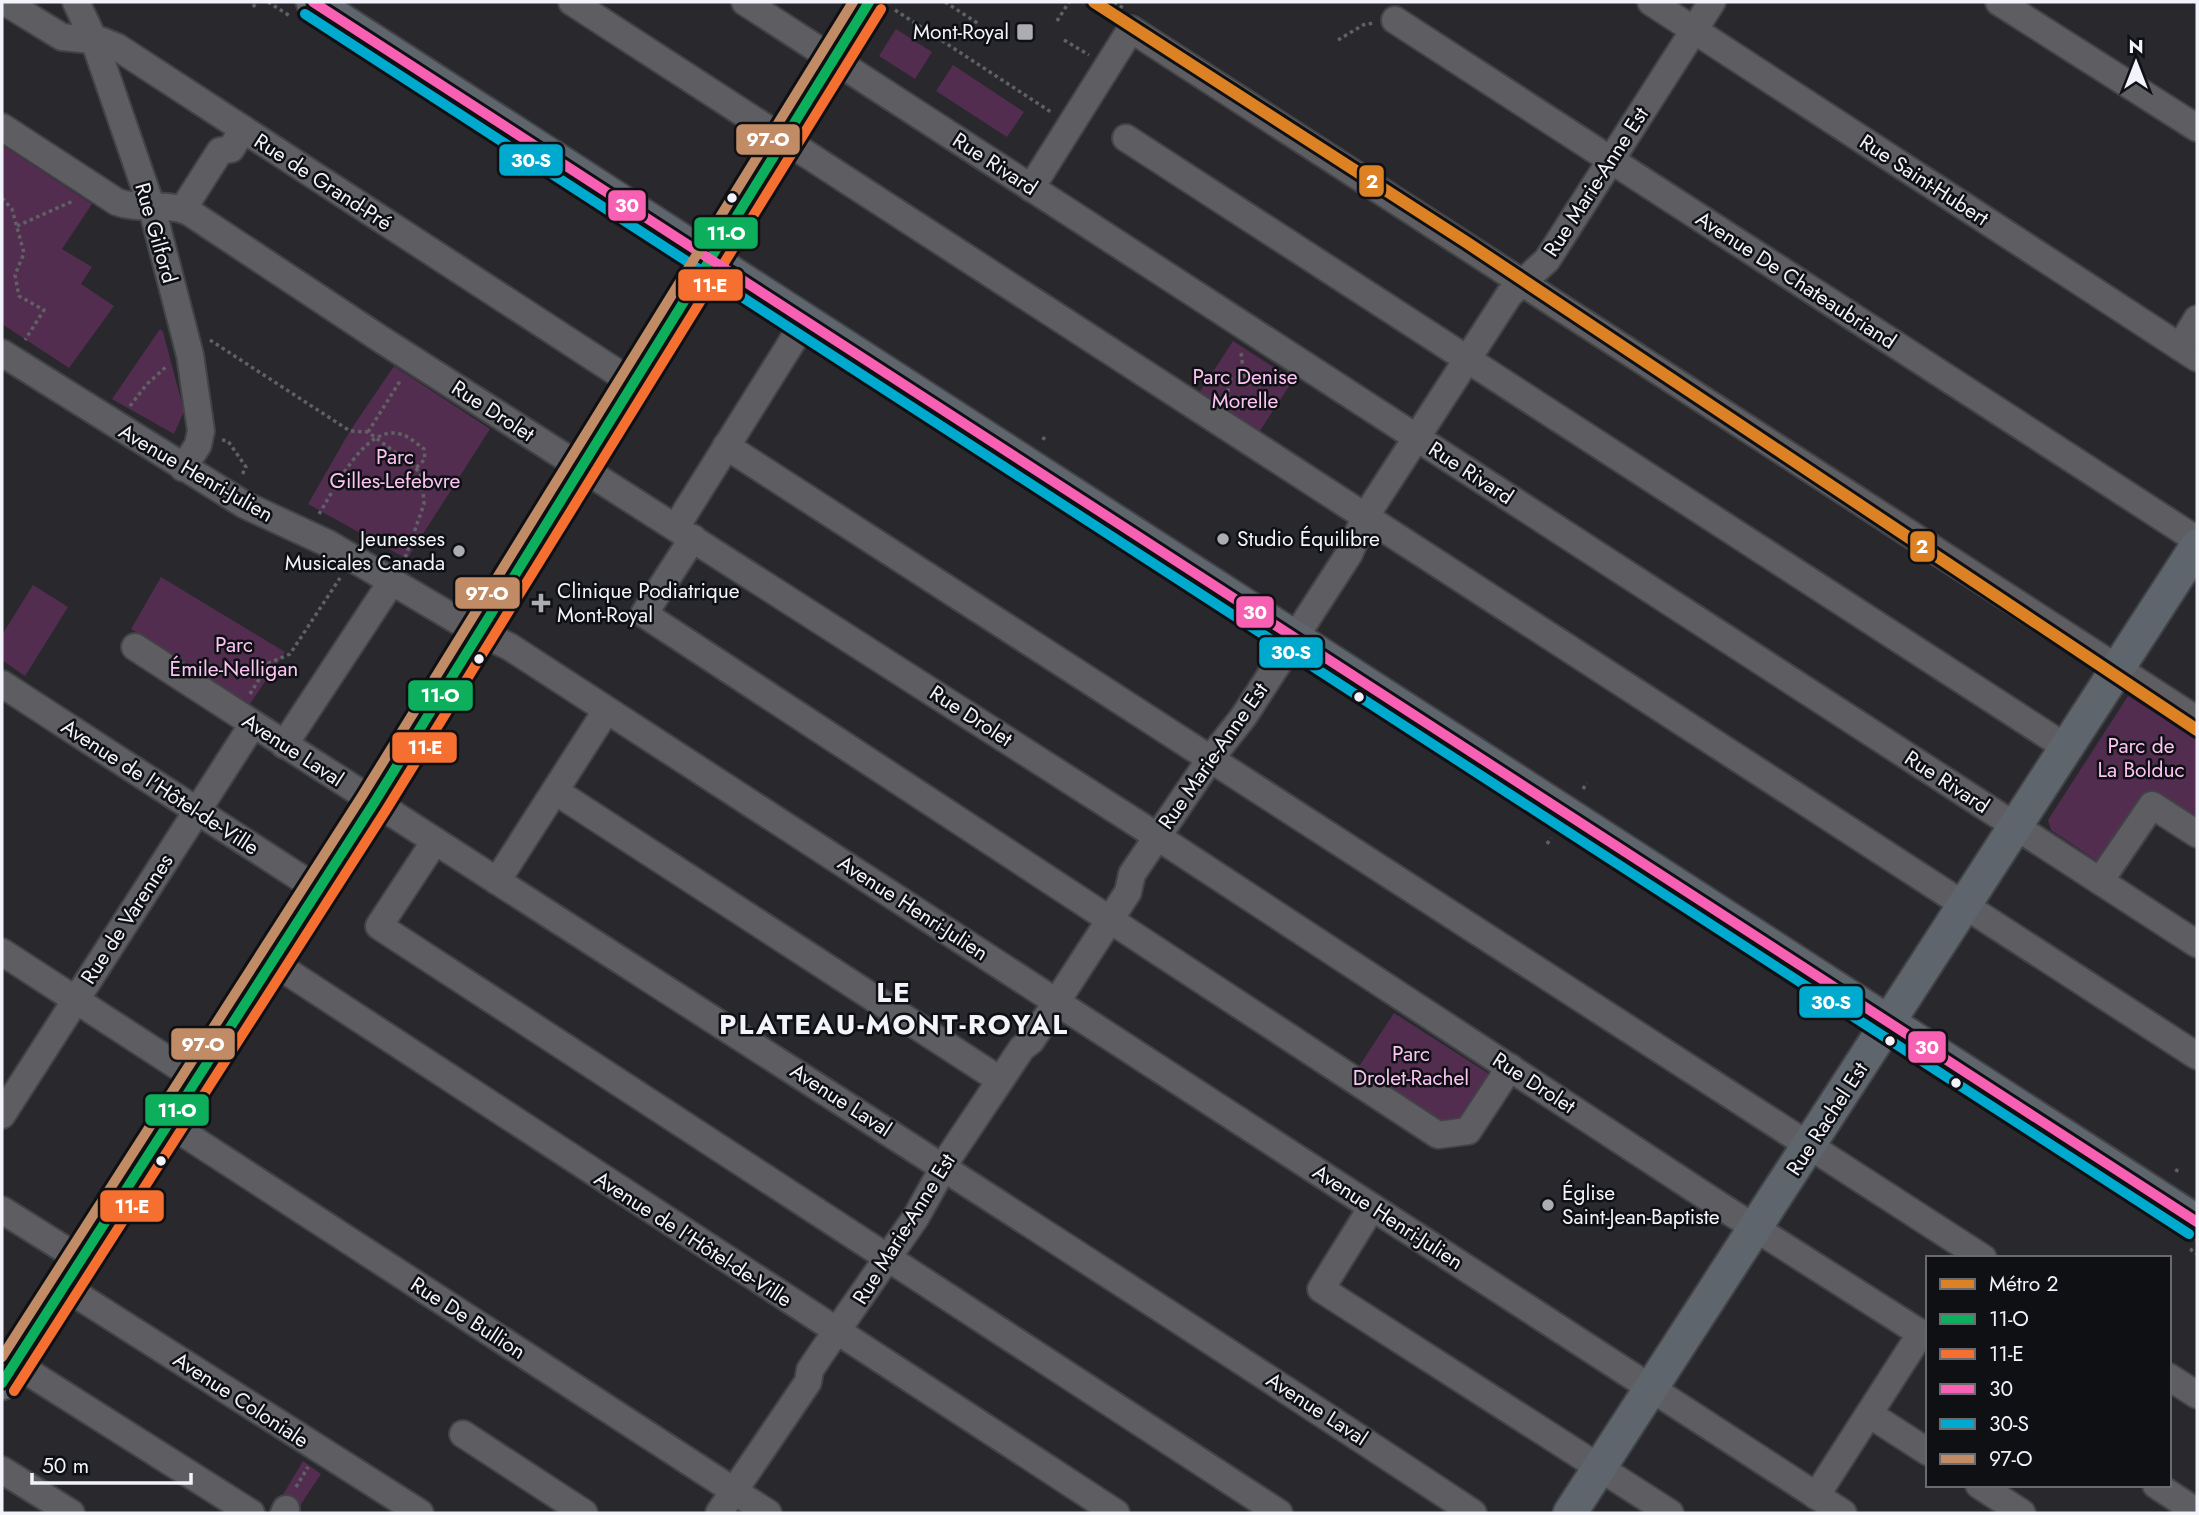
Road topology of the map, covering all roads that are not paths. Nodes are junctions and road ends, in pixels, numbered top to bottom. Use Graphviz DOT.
graph roads {
  1 [pos="5,2"];
  2 [pos="76,2"];
  3 [pos="313,2"];
  4 [pos="572,2"];
  5 [pos="745,2"];
  6 [pos="1651,2"];
  7 [pos="1712,2"];
  8 [pos="1999,2"];
  9 [pos="882,6"];
  10 [pos="1395,20"];
  11 [pos="1694,29"];
  12 [pos="94,40"];
  13 [pos="834,58"];
  14 [pos="2,127"];
  15 [pos="2197,128"];
  16 [pos="243,129"];
  17 [pos="1126,138"];
  18 [pos="783,139"];
  19 [pos="1610,160"];
  20 [pos="1031,188"];
  21 [pos="152,208"];
  22 [pos="183,209"];
  23 [pos="709,258"];
  24 [pos="1520,282"];
  25 [pos="2197,319"];
  26 [pos="806,321"];
  27 [pos="12,348"];
  28 [pos="2188,352"];
  29 [pos="1469,360"];
  30 [pos="633,383"];
  31 [pos="1416,438"];
  32 [pos="726,446"];
  33 [pos="183,468"];
  34 [pos="582,468"];
  35 [pos="1365,517"];
  36 [pos="684,532"];
  37 [pos="2197,540"];
  38 [pos="2197,546"];
  39 [pos="398,571"];
  40 [pos="480,632"];
  41 [pos="1294,638"];
  42 [pos="135,647"];
  43 [pos="2117,670"];
  44 [pos="2,684"];
  45 [pos="606,711"];
  46 [pos="245,718"];
  47 [pos="2197,720"];
  48 [pos="284,745"];
  49 [pos="2067,748"];
  50 [pos="1211,758"];
  51 [pos="555,791"];
  52 [pos="374,803"];
  53 [pos="198,812"];
  54 [pos="2015,826"];
  55 [pos="2197,834"];
  56 [pos="1158,837"];
  57 [pos="435,841"];
  58 [pos="497,881"];
  59 [pos="2101,881"];
  60 [pos="318,890"];
  61 [pos="1964,905"];
  62 [pos="1109,921"];
  63 [pos="2197,944"];
  64 [pos="2,952"];
  65 [pos="271,961"];
  66 [pos="75,999"];
  67 [pos="1057,1001"];
  68 [pos="1889,1023"];
  69 [pos="2197,1056"];
  70 [pos="1510,1068"];
  71 [pos="196,1079"];
  72 [pos="1000,1080"];
  73 [pos="10,1084"];
  74 [pos="2,1115"];
  75 [pos="168,1123"];
  76 [pos="1810,1146"];
  77 [pos="944,1166"];
  78 [pos="1372,1207"];
  79 [pos="2,1210"];
  80 [pos="2197,1222"];
  81 [pos="1756,1227"];
  82 [pos="1980,1256"];
  83 [pos="887,1259"];
  84 [pos="72,1273"];
  85 [pos="838,1333"];
  86 [pos="1924,1336"];
  87 [pos="8,1373"];
  88 [pos="2171,1378"];
  89 [pos="1652,1388"];
  90 [pos="2197,1395"];
  91 [pos="1869,1414"];
  92 [pos="463,1434"];
  93 [pos="1926,1451"];
  94 [pos="1600,1468"];
  95 [pos="2,1470"];
  96 [pos="1982,1487"];
  97 [pos="2159,1487"];
  98 [pos="734,1490"];
  99 [pos="1816,1496"];
  100 [pos="2197,1512"];
  101 [pos="71,1513"];
  102 [pos="250,1513"];
  103 [pos="419,1513"];
  104 [pos="584,1513"];
  105 [pos="719,1513"];
  106 [pos="768,1513"];
  107 [pos="1116,1513"];
  108 [pos="1279,1513"];
  109 [pos="1473,1513"];
  110 [pos="1570,1513"];
  111 [pos="1671,1513"];
  112 [pos="1843,1513"];
  113 [pos="2022,1513"];
  1 -- 12 [label="street, Rue de Grand-Pré"];
  2 -- 12 [label="street, Rue Gilford"];
  3 -- 23 [label="main road"];
  4 -- 18 [label="street"];
  5 -- 13 [label="street, Rue Rivard"];
  6 -- 11 [label="street, Rue Saint-Hubert"];
  7 -- 11 [label="street, Rue Marie-Anne Est"];
  8 -- 15 [label="street"];
  9 -- 13 [label="main road"];
  10 -- 19 [label="street, Avenue De Chateaubriand"];
  11 -- 19 [label="street, Rue Marie-Anne Est"];
  11 -- 28 [label="street, Rue Saint-Hubert"];
  12 -- 16 [label="street, Rue de Grand-Pré"];
  12 -- 21 [label="street, Rue Gilford"];
  13 -- 18 [label="main road"];
  13 -- 20 [label="street, Rue Rivard"];
  14 -- 21 [label="street"];
  16 -- 22 [label="street"];
  16 -- 30 [label="street, Rue de Grand-Pré"];
  17 -- 29 [label="street"];
  18 -- 23 [label="main road"];
  18 -- 35 [label="street"];
  19 -- 24 [label="street, Rue Marie-Anne Est"];
  19 -- 37 [label="street, Avenue De Chateaubriand"];
  20 -- 24 [label="street"];
  20 -- 31 [label="street, Rue Rivard"];
  21 -- 22 [label="street"];
  21 -- 33 [label="street, Rue Gilford"];
  22 -- 34 [label="street, Rue Drolet"];
  23 -- 26 [label="main road"];
  23 -- 30 [label="main road"];
  24 -- 29 [label="street, Rue Marie-Anne Est"];
  24 -- 43 [label="street"];
  25 -- 28 [label="street"];
  26 -- 32 [label="street"];
  26 -- 41 [label="main road"];
  27 -- 33 [label="street, Avenue Henri-Julien"];
  29 -- 31 [label="street, Rue Marie-Anne Est"];
  29 -- 49 [label="street"];
  30 -- 34 [label="main road"];
  31 -- 35 [label="street, Rue Marie-Anne Est"];
  31 -- 54 [label="street, Rue Rivard"];
  32 -- 36 [label="street"];
  32 -- 50 [label="street"];
  33 -- 39 [label="street, Avenue Henri-Julien"];
  34 -- 36 [label="street, Rue Drolet"];
  34 -- 40 [label="main road"];
  35 -- 41 [label="street, Rue Marie-Anne Est"];
  35 -- 61 [label="street"];
  36 -- 56 [label="street, Rue Drolet"];
  36 -- 62 [label="street"];
  38 -- 43 [label="main road, Rue Rachel Est"];
  39 -- 40 [label="street, Avenue Henri-Julien"];
  39 -- 48 [label="street"];
  40 -- 45 [label="street, Avenue Henri-Julien"];
  40 -- 52 [label="main road"];
  41 -- 50 [label="street, Rue Marie-Anne Est"];
  41 -- 68 [label="main road"];
  42 -- 46 [label="street, Avenue Laval"];
  43 -- 47 [label="street"];
  43 -- 49 [label="main road, Rue Rachel Est"];
  44 -- 53 [label="street, Avenue de l'Hôtel-de-Ville"];
  45 -- 51 [label="street"];
  45 -- 67 [label="street, Avenue Henri-Julien"];
  46 -- 48 [label="street, Avenue Laval"];
  46 -- 53 [label="street, Rue de Varennes"];
  48 -- 52 [label="street, Avenue Laval"];
  49 -- 54 [label="main road, Rue Rachel Est"];
  50 -- 56 [label="street, Rue Marie-Anne Est"];
  50 -- 76 [label="street"];
  51 -- 58 [label="street"];
  51 -- 72 [label="street"];
  52 -- 57 [label="street, Avenue Laval"];
  52 -- 60 [label="main road"];
  53 -- 60 [label="street, Avenue de l'Hôtel-de-Ville"];
  53 -- 66 [label="street, Rue de Varennes"];
  54 -- 59 [label="street, Rue Rivard"];
  54 -- 61 [label="main road, Rue Rachel Est"];
  55 -- 59 [label="street"];
  56 -- 62 [label="street, Rue Marie-Anne Est"];
  56 -- 70 [label="street, Rue Drolet"];
  57 -- 58 [label="street, Avenue Laval"];
  57 -- 83 [label="street"];
  58 -- 77 [label="street, Avenue Laval"];
  59 -- 63 [label="street, Rue Rivard"];
  60 -- 65 [label="main road"];
  61 -- 68 [label="main road, Rue Rachel Est"];
  61 -- 69 [label="street"];
  62 -- 67 [label="street, Rue Marie-Anne Est"];
  62 -- 70 [label="street"];
  64 -- 66 [label="street"];
  65 -- 71 [label="main road"];
  65 -- 85 [label="street, Avenue de l'Hôtel-de-Ville"];
  66 -- 71 [label="street"];
  66 -- 73 [label="street, Rue de Varennes"];
  67 -- 72 [label="street, Rue Marie-Anne Est"];
  67 -- 78 [label="street, Avenue Henri-Julien"];
  68 -- 76 [label="main road, Rue Rachel Est"];
  68 -- 80 [label="main road"];
  70 -- 81 [label="street, Rue Drolet"];
  71 -- 75 [label="main road"];
  72 -- 77 [label="street, Rue Marie-Anne Est"];
  73 -- 74 [label="street, Rue de Varennes"];
  75 -- 84 [label="main road"];
  75 -- 98 [label="street, Rue De Bullion"];
  76 -- 81 [label="main road, Rue Rachel Est"];
  76 -- 82 [label="street"];
  77 -- 83 [label="street, Rue Marie-Anne Est"];
  77 -- 109 [label="street, Avenue Laval"];
  78 -- 89 [label="street, Avenue Henri-Julien"];
  78 -- 94 [label="street"];
  79 -- 84 [label="street, Avenue Coloniale"];
  81 -- 86 [label="street, Rue Drolet"];
  81 -- 89 [label="main road, Rue Rachel Est"];
  83 -- 85 [label="street, Rue Marie-Anne Est"];
  83 -- 108 [label="street"];
  84 -- 87 [label="main road"];
  84 -- 103 [label="street, Avenue Coloniale"];
  85 -- 98 [label="street, Rue Marie-Anne Est"];
  85 -- 107 [label="street, Avenue de l'Hôtel-de-Ville"];
  86 -- 91 [label="street"];
  87 -- 102 [label="street"];
  88 -- 90 [label="street"];
  89 -- 94 [label="main road, Rue Rachel Est"];
  89 -- 99 [label="street, Avenue Henri-Julien"];
  91 -- 93 [label="street"];
  91 -- 99 [label="street"];
  92 -- 104 [label="street"];
  94 -- 110 [label="main road, Rue Rachel Est"];
  94 -- 111 [label="street"];
  95 -- 101 [label="street"];
  96 -- 113 [label="street"];
  97 -- 100 [label="street"];
  98 -- 105 [label="street, Rue Marie-Anne Est"];
  98 -- 106 [label="street, Rue De Bullion"];
  99 -- 112 [label="street, Avenue Henri-Julien"];
}
